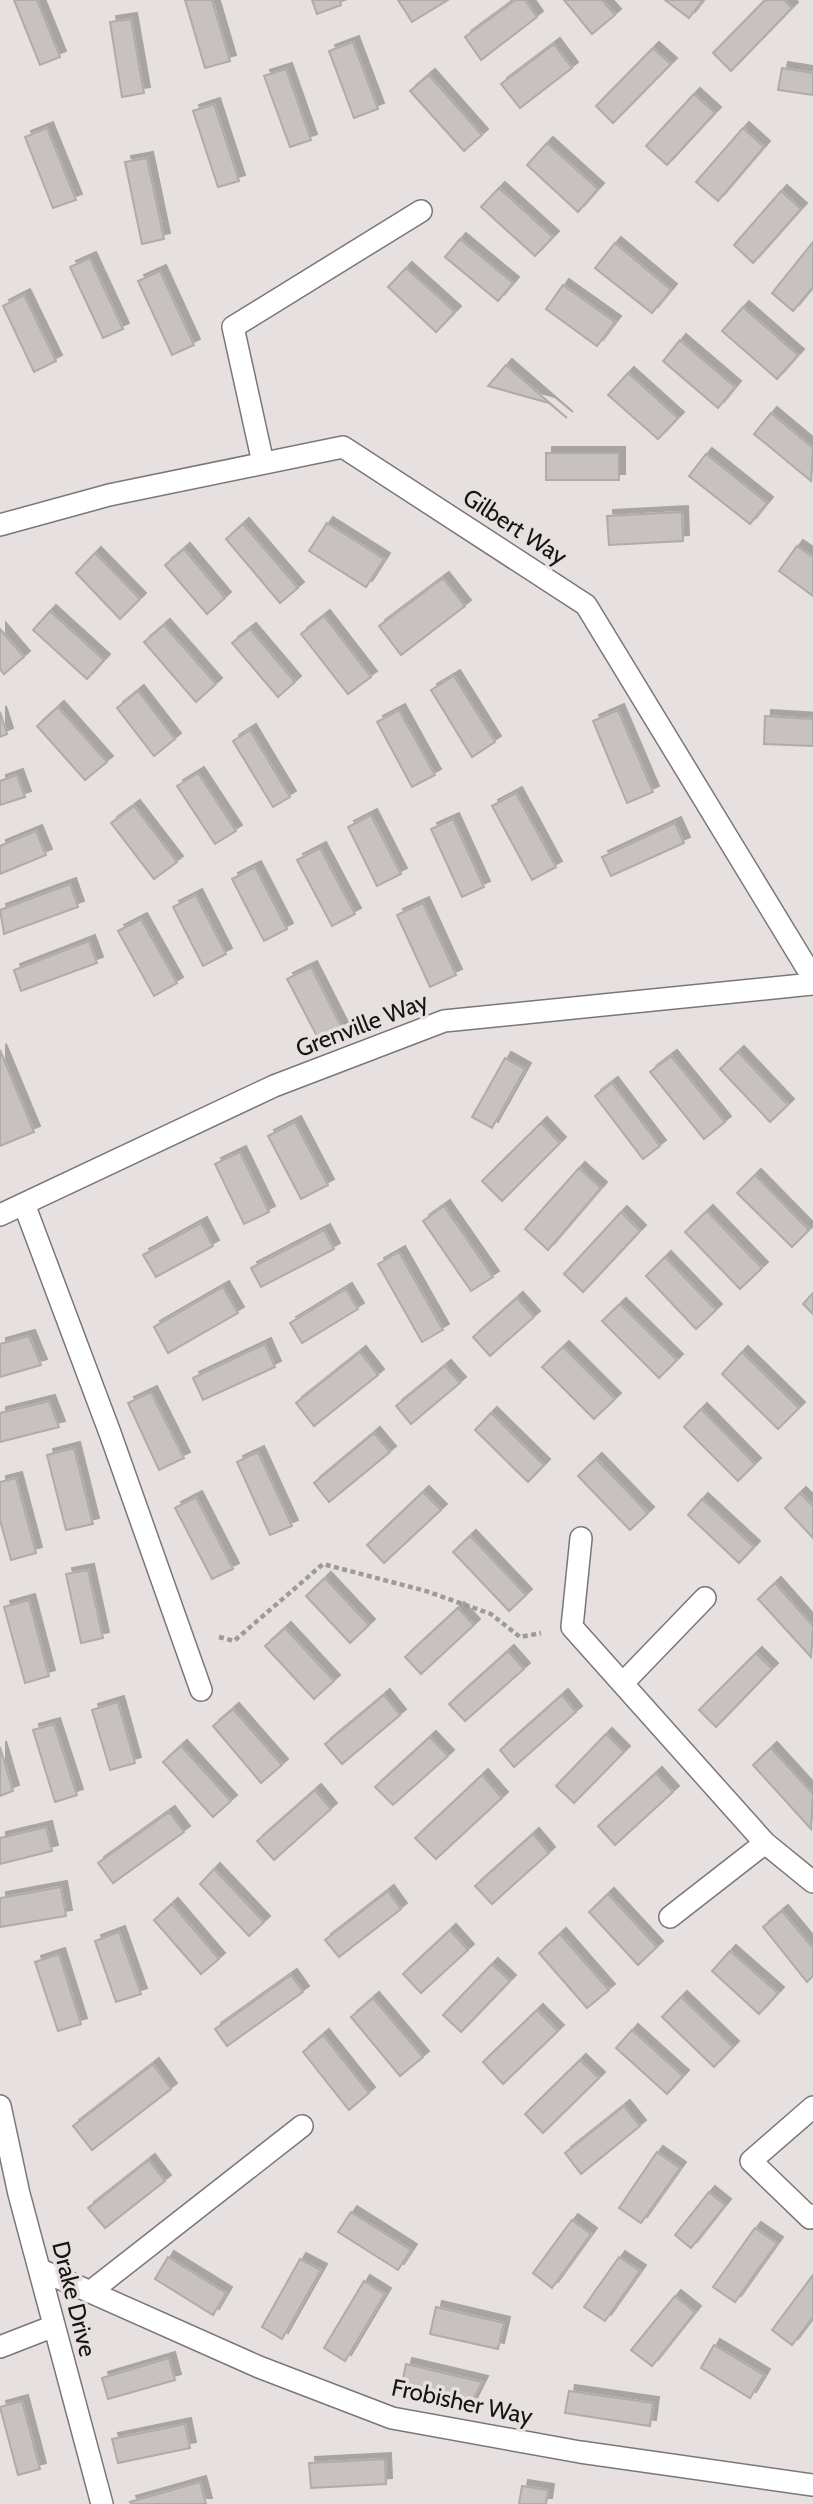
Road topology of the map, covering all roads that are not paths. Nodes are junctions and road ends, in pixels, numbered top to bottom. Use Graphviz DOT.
graph roads {
  1 [pos="421,211"];
  2 [pos="263,463"];
  3 [pos="0,525"];
  4 [pos="813,981"];
  5 [pos="24,1203"];
  6 [pos="0,1215"];
  7 [pos="581,1538"];
  8 [pos="705,1598"];
  9 [pos="623,1683"];
  10 [pos="201,1690"];
  11 [pos="765,1843"];
  12 [pos="813,1882"];
  13 [pos="670,1917"];
  14 [pos="0,2106"];
  15 [pos="813,2107"];
  16 [pos="302,2126"];
  17 [pos="9,2199"];
  18 [pos="813,2215"];
  19 [pos="41,2270"];
  20 [pos="90,2292"];
  21 [pos="54,2326"];
  22 [pos="0,2347"];
  23 [pos="813,2485"];
  24 [pos="102,2504"];
  1 -- 2 [label="lane"];
  2 -- 3 [label="lane, Gilbert Way"];
  2 -- 4 [label="lane, Gilbert Way"];
  4 -- 5 [label="lane, Grenville Way"];
  5 -- 6 [label="lane, Grenville Way"];
  5 -- 10 [label="lane"];
  7 -- 9 [label="lane"];
  8 -- 9 [label="lane"];
  9 -- 11 [label="lane"];
  11 -- 12 [label="lane"];
  11 -- 13 [label="lane"];
  14 -- 17 [label="lane, Drake Drive"];
  15 -- 18 [label="lane"];
  16 -- 20 [label="lane"];
  17 -- 19 [label="lane, Drake Drive"];
  19 -- 20 [label="lane, Frobisher Way"];
  19 -- 21 [label="lane, Drake Drive"];
  20 -- 23 [label="lane, Frobisher Way"];
  21 -- 22 [label="lane"];
  21 -- 24 [label="lane, Drake Drive"];
}
